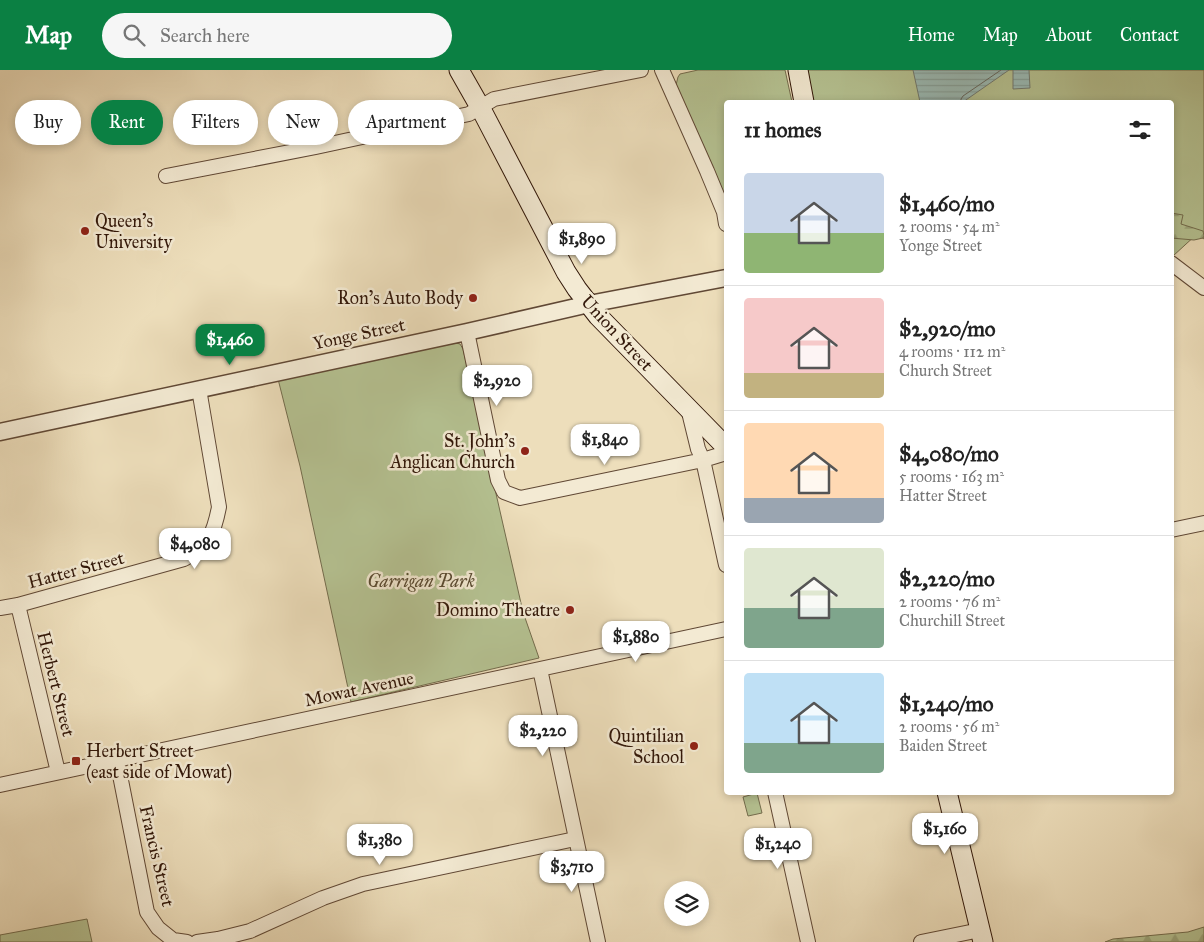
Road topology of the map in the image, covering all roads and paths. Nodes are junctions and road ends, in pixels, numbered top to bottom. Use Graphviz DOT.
graph roads {
  1 [pos="459,70"];
  2 [pos="641,70"];
  3 [pos="662,70"];
  4 [pos="798,70"];
  5 [pos="804,100"];
  6 [pos="480,107"];
  7 [pos="166,176"];
  8 [pos="724,212"];
  9 [pos="1174,264"];
  10 [pos="724,278"];
  11 [pos="1204,288"];
  12 [pos="589,304"];
  13 [pos="467,332"];
  14 [pos="199,389"];
  15 [pos="688,408"];
  16 [pos="0,432"];
  17 [pos="724,445"];
  18 [pos="724,454"];
  19 [pos="703,460"];
  20 [pos="1204,523"];
  21 [pos="1174,528"];
  22 [pos="724,556"];
  23 [pos="18,605"];
  24 [pos="0,608"];
  25 [pos="724,629"];
  26 [pos="540,669"];
  27 [pos="117,760"];
  28 [pos="58,772"];
  29 [pos="0,785"];
  30 [pos="776,795"];
  31 [pos="948,795"];
  32 [pos="575,839"];
  33 [pos="981,936"];
  34 [pos="187,942"];
  35 [pos="197,942"];
  36 [pos="598,942"];
  37 [pos="808,942"];
  38 [pos="921,942"];
  1 -- 6 [label="main road, Union Street"];
  2 -- 6 [label="street"];
  3 -- 8 [label="street"];
  4 -- 5 [label="main road"];
  6 -- 7 [label="street"];
  6 -- 12 [label="main road, Union Street"];
  9 -- 11 [label="street"];
  10 -- 12 [label="street, Yonge Street"];
  12 -- 13 [label="street, Yonge Street"];
  12 -- 15 [label="main road, Union Street"];
  13 -- 14 [label="street, Yonge Street"];
  13 -- 19 [label="street"];
  14 -- 16 [label="street, Yonge Street"];
  14 -- 23 [label="street, Hatter Street"];
  15 -- 17 [label="main road, Union Street"];
  15 -- 19 [label="street"];
  18 -- 19 [label="street"];
  19 -- 22 [label="street"];
  20 -- 21 [label="street"];
  23 -- 24 [label="street, Hatter Street"];
  23 -- 28 [label="street, Herbert Street"];
  25 -- 26 [label="street, Mowat Avenue"];
  26 -- 27 [label="street, Mowat Avenue"];
  26 -- 32 [label="street"];
  27 -- 28 [label="street, Mowat Avenue"];
  27 -- 34 [label="street, Francis Street"];
  28 -- 29 [label="street, Mowat Avenue"];
  30 -- 37 [label="street"];
  31 -- 33 [label="main road"];
  32 -- 35 [label="street"];
  32 -- 36 [label="street"];
  33 -- 38 [label="street"];
}
